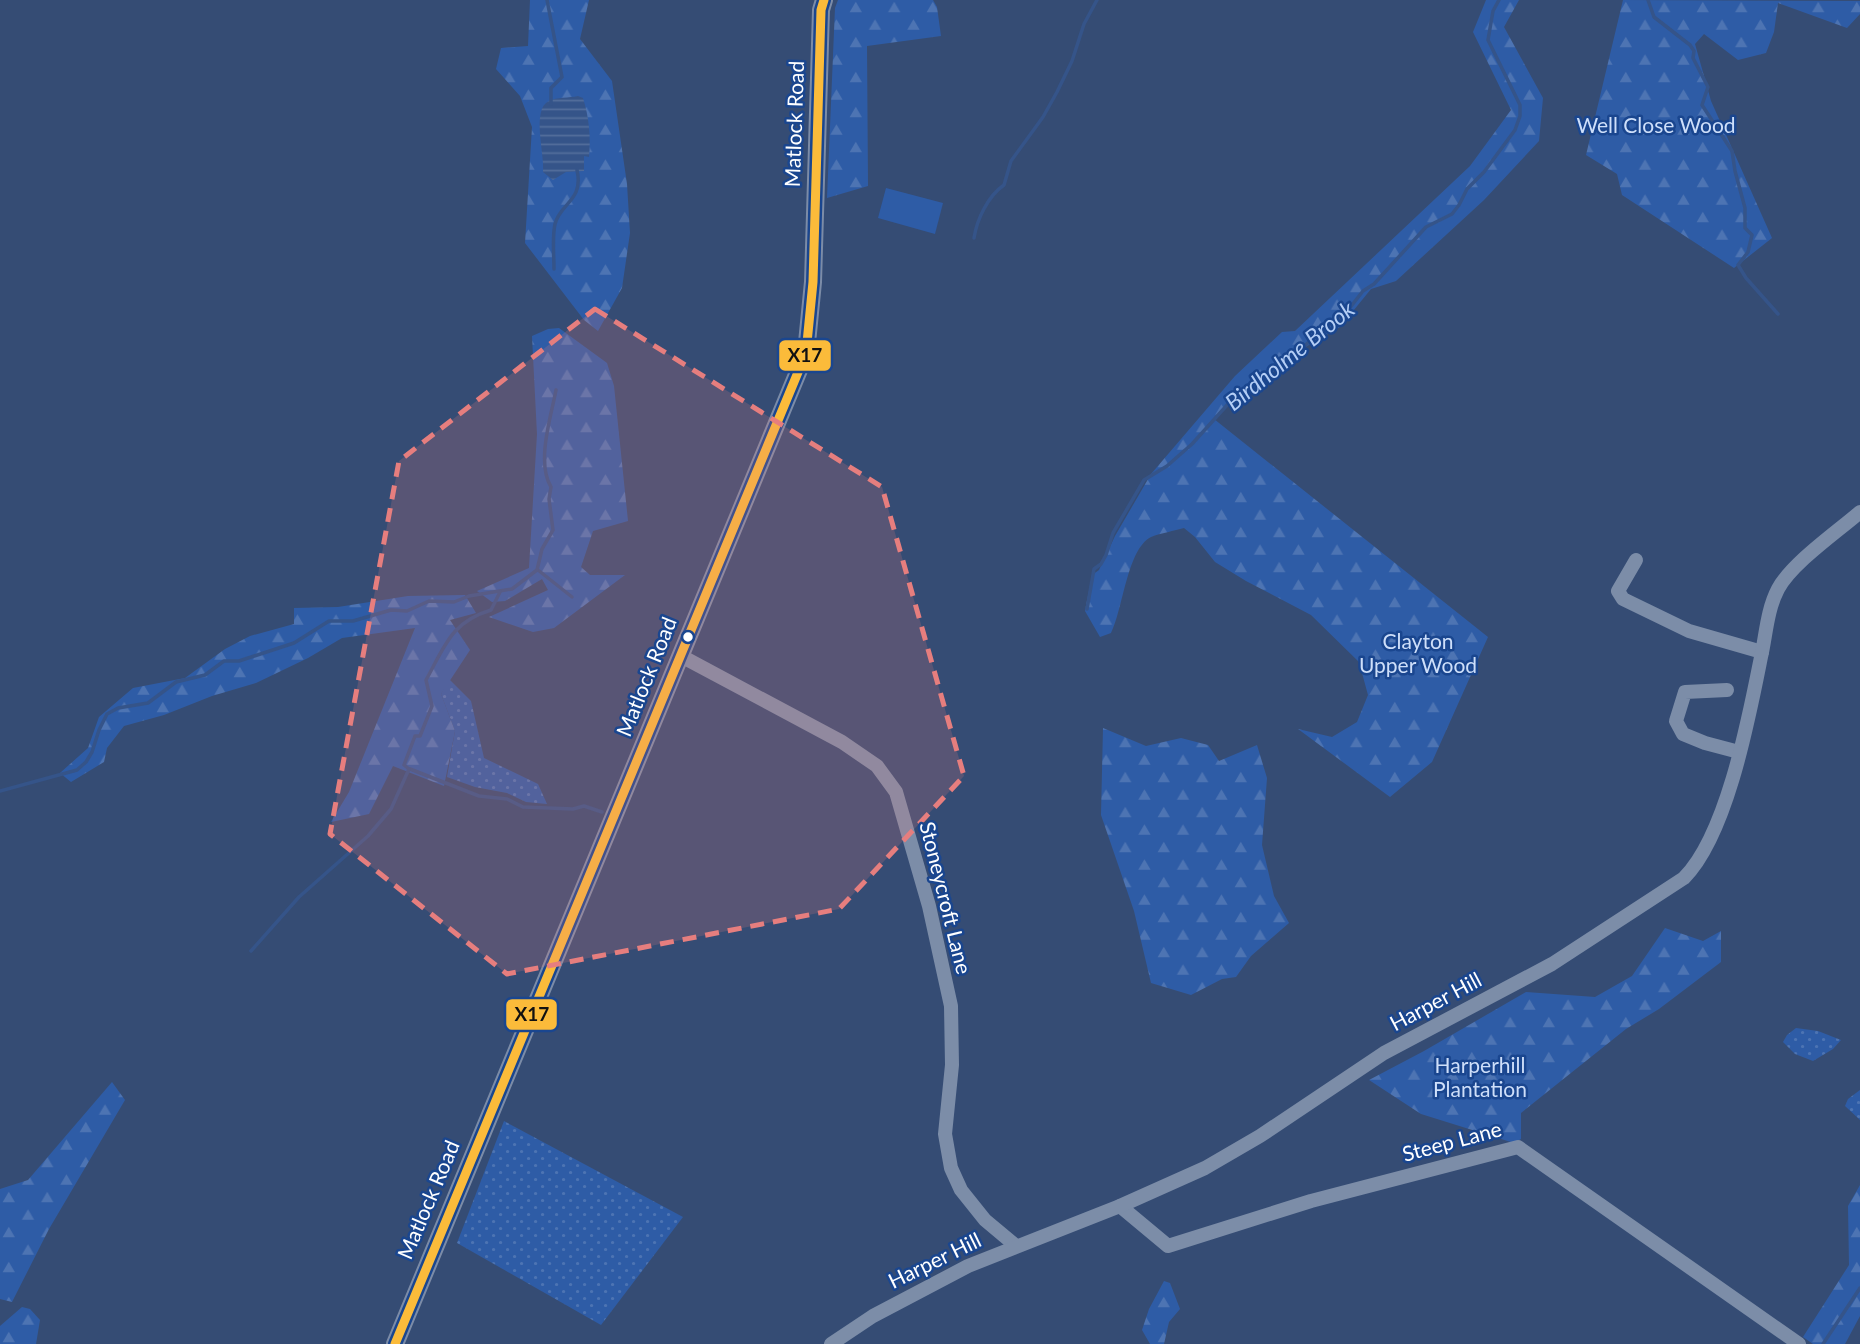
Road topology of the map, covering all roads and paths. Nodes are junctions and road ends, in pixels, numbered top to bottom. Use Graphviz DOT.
graph roads {
  1 [pos="824,0"];
  2 [pos="1860,512"];
  3 [pos="1636,560"];
  4 [pos="1762,652"];
  5 [pos="681,656"];
  6 [pos="1727,690"];
  7 [pos="1739,752"];
  8 [pos="1121,1206"];
  9 [pos="1016,1246"];
  10 [pos="395,1344"];
  11 [pos="831,1344"];
  12 [pos="1799,1344"];
  1 -- 5 [label="main road, Matlock Road"];
  2 -- 4 [label="street, Harper Hill"];
  3 -- 4 [label="street"];
  4 -- 7 [label="street, Harper Hill"];
  5 -- 9 [label="street, Stoneycroft Lane"];
  5 -- 10 [label="main road, Matlock Road"];
  6 -- 7 [label="street"];
  7 -- 8 [label="street, Harper Hill"];
  8 -- 9 [label="street, Harper Hill"];
  8 -- 12 [label="street, Steep Lane"];
  9 -- 11 [label="street, Harper Hill"];
}
